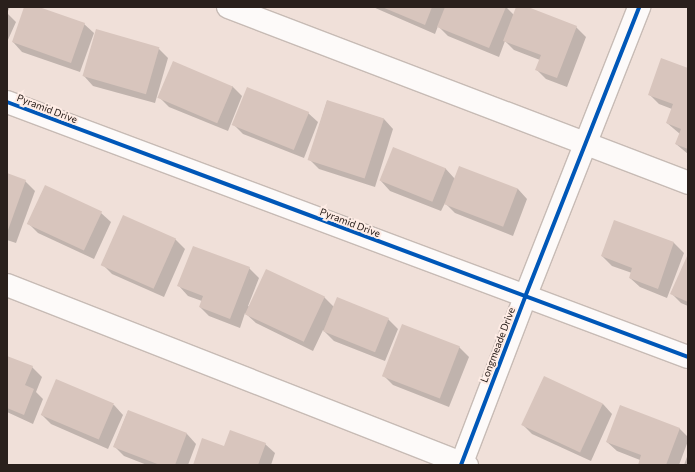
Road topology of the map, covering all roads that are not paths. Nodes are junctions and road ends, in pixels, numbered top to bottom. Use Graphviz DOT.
graph roads {
  1 [pos="228,7"];
  2 [pos="639,7"];
  3 [pos="7,102"];
  4 [pos="587,144"];
  5 [pos="688,183"];
  6 [pos="7,285"];
  7 [pos="525,297"];
  8 [pos="688,357"];
  9 [pos="464,464"];
  1 -- 4 [label="street"];
  2 -- 4 [label="street, Longmeade Drive"];
  3 -- 7 [label="street, Pyramid Drive"];
  4 -- 5 [label="street"];
  4 -- 7 [label="street, Longmeade Drive"];
  6 -- 9 [label="street"];
  7 -- 8 [label="street, Pyramid Drive"];
  7 -- 9 [label="street, Longmeade Drive"];
}
